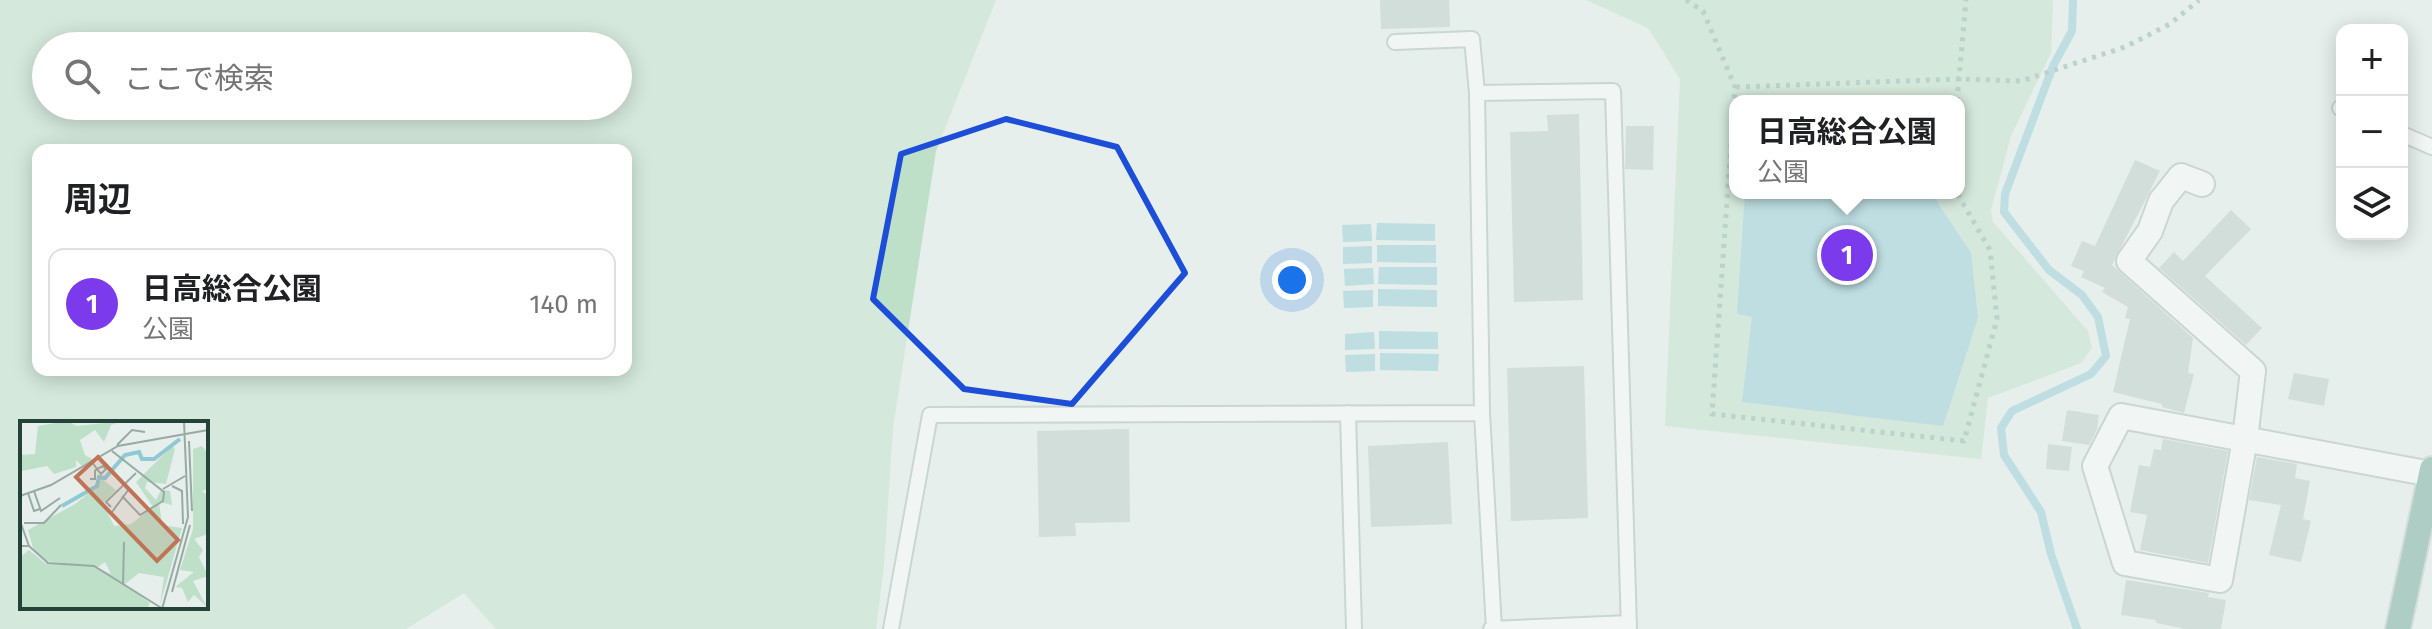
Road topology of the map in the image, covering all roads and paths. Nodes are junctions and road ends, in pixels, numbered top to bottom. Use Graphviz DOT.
graph roads {
  1 [pos="1686,0"];
  2 [pos="1966,0"];
  3 [pos="2199,0"];
  4 [pos="1395,42"];
  5 [pos="1959,79"];
  6 [pos="1735,87"];
  7 [pos="1477,93"];
  8 [pos="1734,95"];
  9 [pos="1958,95"];
  10 [pos="2408,137"];
  11 [pos="2432,147"];
  12 [pos="1729,172"];
  13 [pos="2202,184"];
  14 [pos="1960,199"];
  15 [pos="1348,413"];
  16 [pos="1482,413"];
  17 [pos="2245,439"];
  18 [pos="2432,472"];
  19 [pos="1629,626"];
  20 [pos="891,629"];
  21 [pos="1354,629"];
  22 [pos="1492,629"];
  23 [pos="2398,629"];
  1 -- 6 [label="path"];
  2 -- 5 [label="path"];
  3 -- 5 [label="path"];
  4 -- 7 [label="lane"];
  5 -- 6 [label="path"];
  5 -- 9 [label="path"];
  6 -- 8 [label="path"];
  7 -- 16 [label="lane"];
  7 -- 19 [label="lane"];
  10 -- 11 [label="lane"];
  12 -- 14 [label="path"];
  13 -- 17 [label="street"];
  15 -- 16 [label="lane"];
  15 -- 20 [label="lane"];
  15 -- 21 [label="lane"];
  16 -- 22 [label="lane"];
  17 -- 17 [label="street"];
  17 -- 18 [label="street"];
  18 -- 23 [label="main road"];
  19 -- 22 [label="lane"];
}
